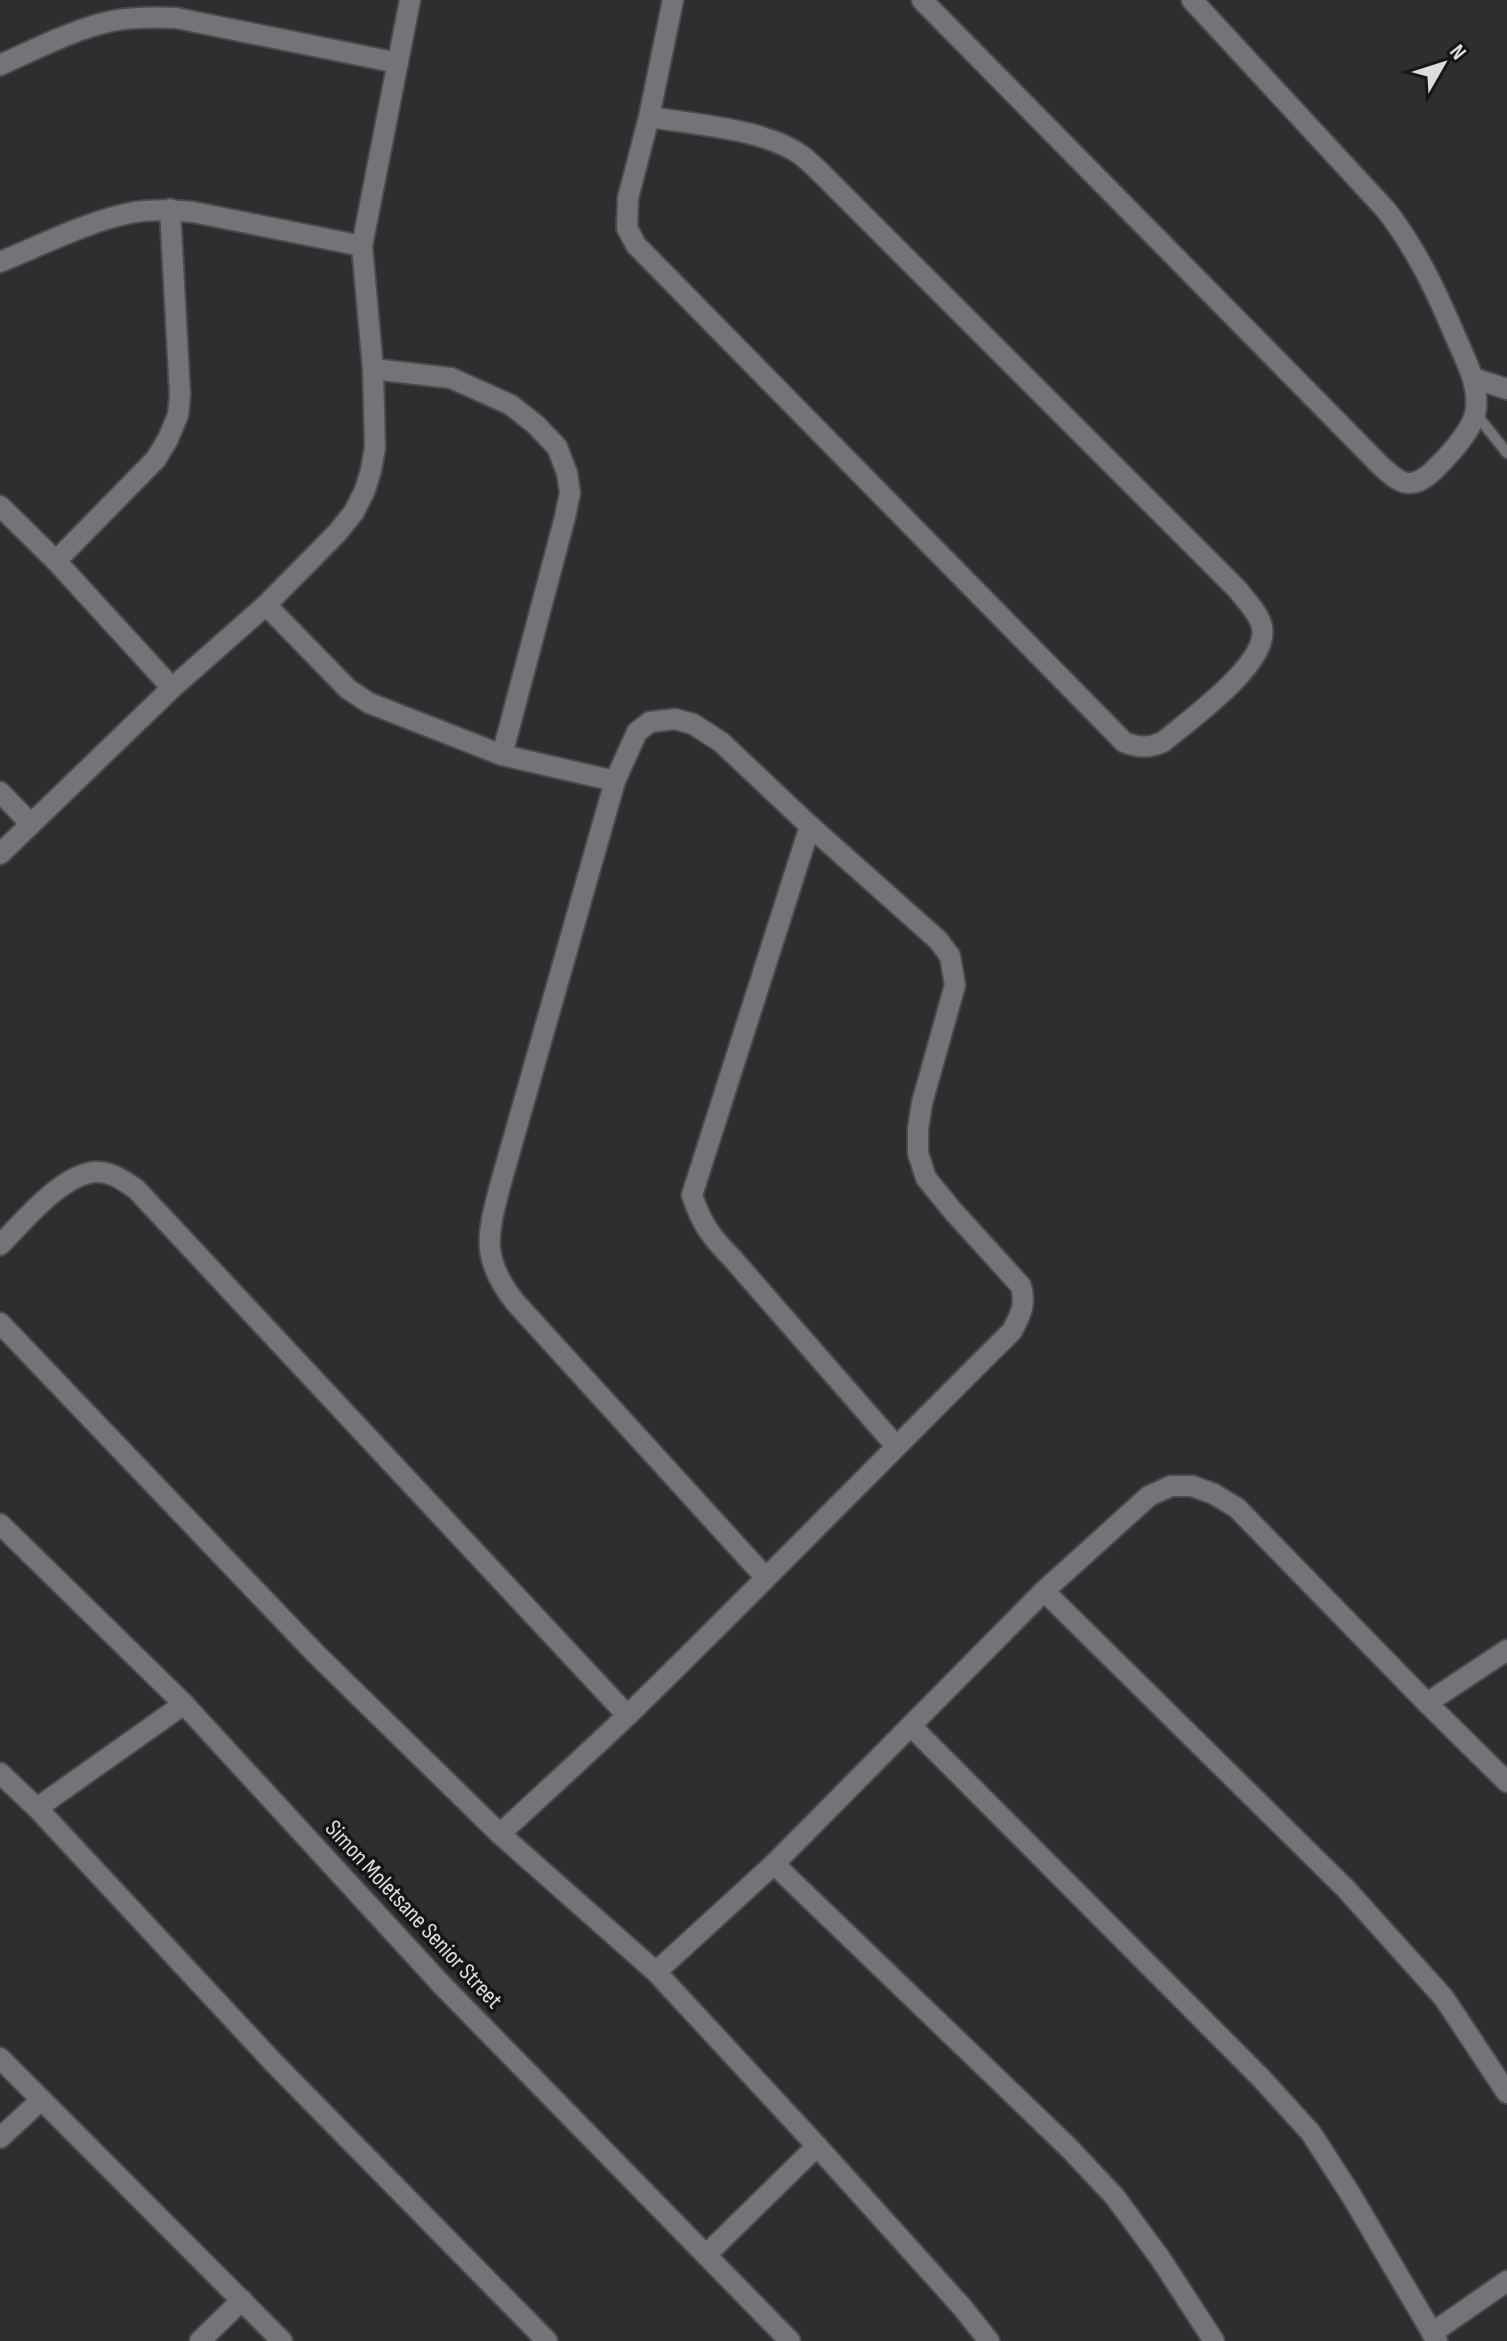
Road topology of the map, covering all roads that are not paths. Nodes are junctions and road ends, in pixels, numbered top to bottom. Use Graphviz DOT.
graph roads {
  1 [pos="410,0"];
  2 [pos="673,0"];
  3 [pos="922,0"];
  4 [pos="1192,0"];
  5 [pos="398,63"];
  6 [pos="0,65"];
  7 [pos="649,117"];
  8 [pos="170,209"];
  9 [pos="362,246"];
  10 [pos="0,262"];
  11 [pos="373,369"];
  12 [pos="1473,378"];
  13 [pos="1507,389"];
  14 [pos="1476,414"];
  15 [pos="1507,453"];
  16 [pos="0,506"];
  17 [pos="56,561"];
  18 [pos="266,605"];
  19 [pos="172,688"];
  20 [pos="502,755"];
  21 [pos="615,781"];
  22 [pos="0,792"];
  23 [pos="31,824"];
  24 [pos="810,826"];
  25 [pos="0,854"];
  26 [pos="0,1245"];
  27 [pos="0,1323"];
  28 [pos="896,1446"];
  29 [pos="0,1524"];
  30 [pos="766,1578"];
  31 [pos="1044,1591"];
  32 [pos="1507,1650"];
  33 [pos="1427,1703"];
  34 [pos="184,1704"];
  35 [pos="627,1715"];
  36 [pos="911,1726"];
  37 [pos="0,1773"];
  38 [pos="1507,1782"];
  39 [pos="37,1808"];
  40 [pos="500,1834"];
  41 [pos="774,1864"];
  42 [pos="656,1972"];
  43 [pos="0,2058"];
  44 [pos="1507,2093"];
  45 [pos="41,2100"];
  46 [pos="0,2138"];
  47 [pos="817,2146"];
  48 [pos="706,2255"];
  49 [pos="1507,2281"];
  50 [pos="242,2300"];
  51 [pos="1434,2337"];
  52 [pos="200,2341"];
  53 [pos="282,2341"];
  54 [pos="547,2341"];
  55 [pos="790,2341"];
  56 [pos="989,2341"];
  57 [pos="1214,2341"];
  1 -- 5 [label="street"];
  2 -- 7 [label="street"];
  3 -- 14 [label="street"];
  4 -- 12 [label="street"];
  5 -- 6 [label="street"];
  5 -- 9 [label="street"];
  7 -- 7 [label="street"];
  8 -- 9 [label="street"];
  8 -- 10 [label="street"];
  8 -- 17 [label="street"];
  9 -- 11 [label="street"];
  11 -- 18 [label="street"];
  11 -- 20 [label="street"];
  12 -- 13 [label="street"];
  12 -- 14 [label="street"];
  14 -- 15 [label="lane"];
  16 -- 17 [label="street"];
  17 -- 19 [label="street"];
  18 -- 19 [label="street"];
  18 -- 20 [label="street"];
  19 -- 23 [label="street"];
  20 -- 21 [label="street"];
  21 -- 24 [label="street"];
  21 -- 30 [label="street"];
  22 -- 23 [label="street"];
  23 -- 25 [label="street"];
  24 -- 28 [label="street"];
  24 -- 28 [label="street"];
  26 -- 35 [label="street"];
  27 -- 40 [label="street"];
  28 -- 30 [label="street"];
  29 -- 34 [label="street, Simon Moletsane Senior Street"];
  30 -- 35 [label="street"];
  31 -- 33 [label="street"];
  31 -- 36 [label="street"];
  31 -- 44 [label="street"];
  32 -- 33 [label="street"];
  33 -- 38 [label="street"];
  34 -- 39 [label="street"];
  34 -- 48 [label="street, Simon Moletsane Senior Street"];
  35 -- 40 [label="street"];
  36 -- 41 [label="street"];
  36 -- 51 [label="street"];
  37 -- 39 [label="street"];
  39 -- 54 [label="street"];
  40 -- 42 [label="street"];
  41 -- 42 [label="street"];
  41 -- 57 [label="street"];
  42 -- 47 [label="street"];
  43 -- 45 [label="street"];
  45 -- 46 [label="street"];
  45 -- 50 [label="street"];
  47 -- 48 [label="street"];
  47 -- 56 [label="street"];
  48 -- 55 [label="street, Simon Moletsane Senior Street"];
  49 -- 51 [label="street"];
  50 -- 52 [label="street"];
  50 -- 53 [label="street"];
}
